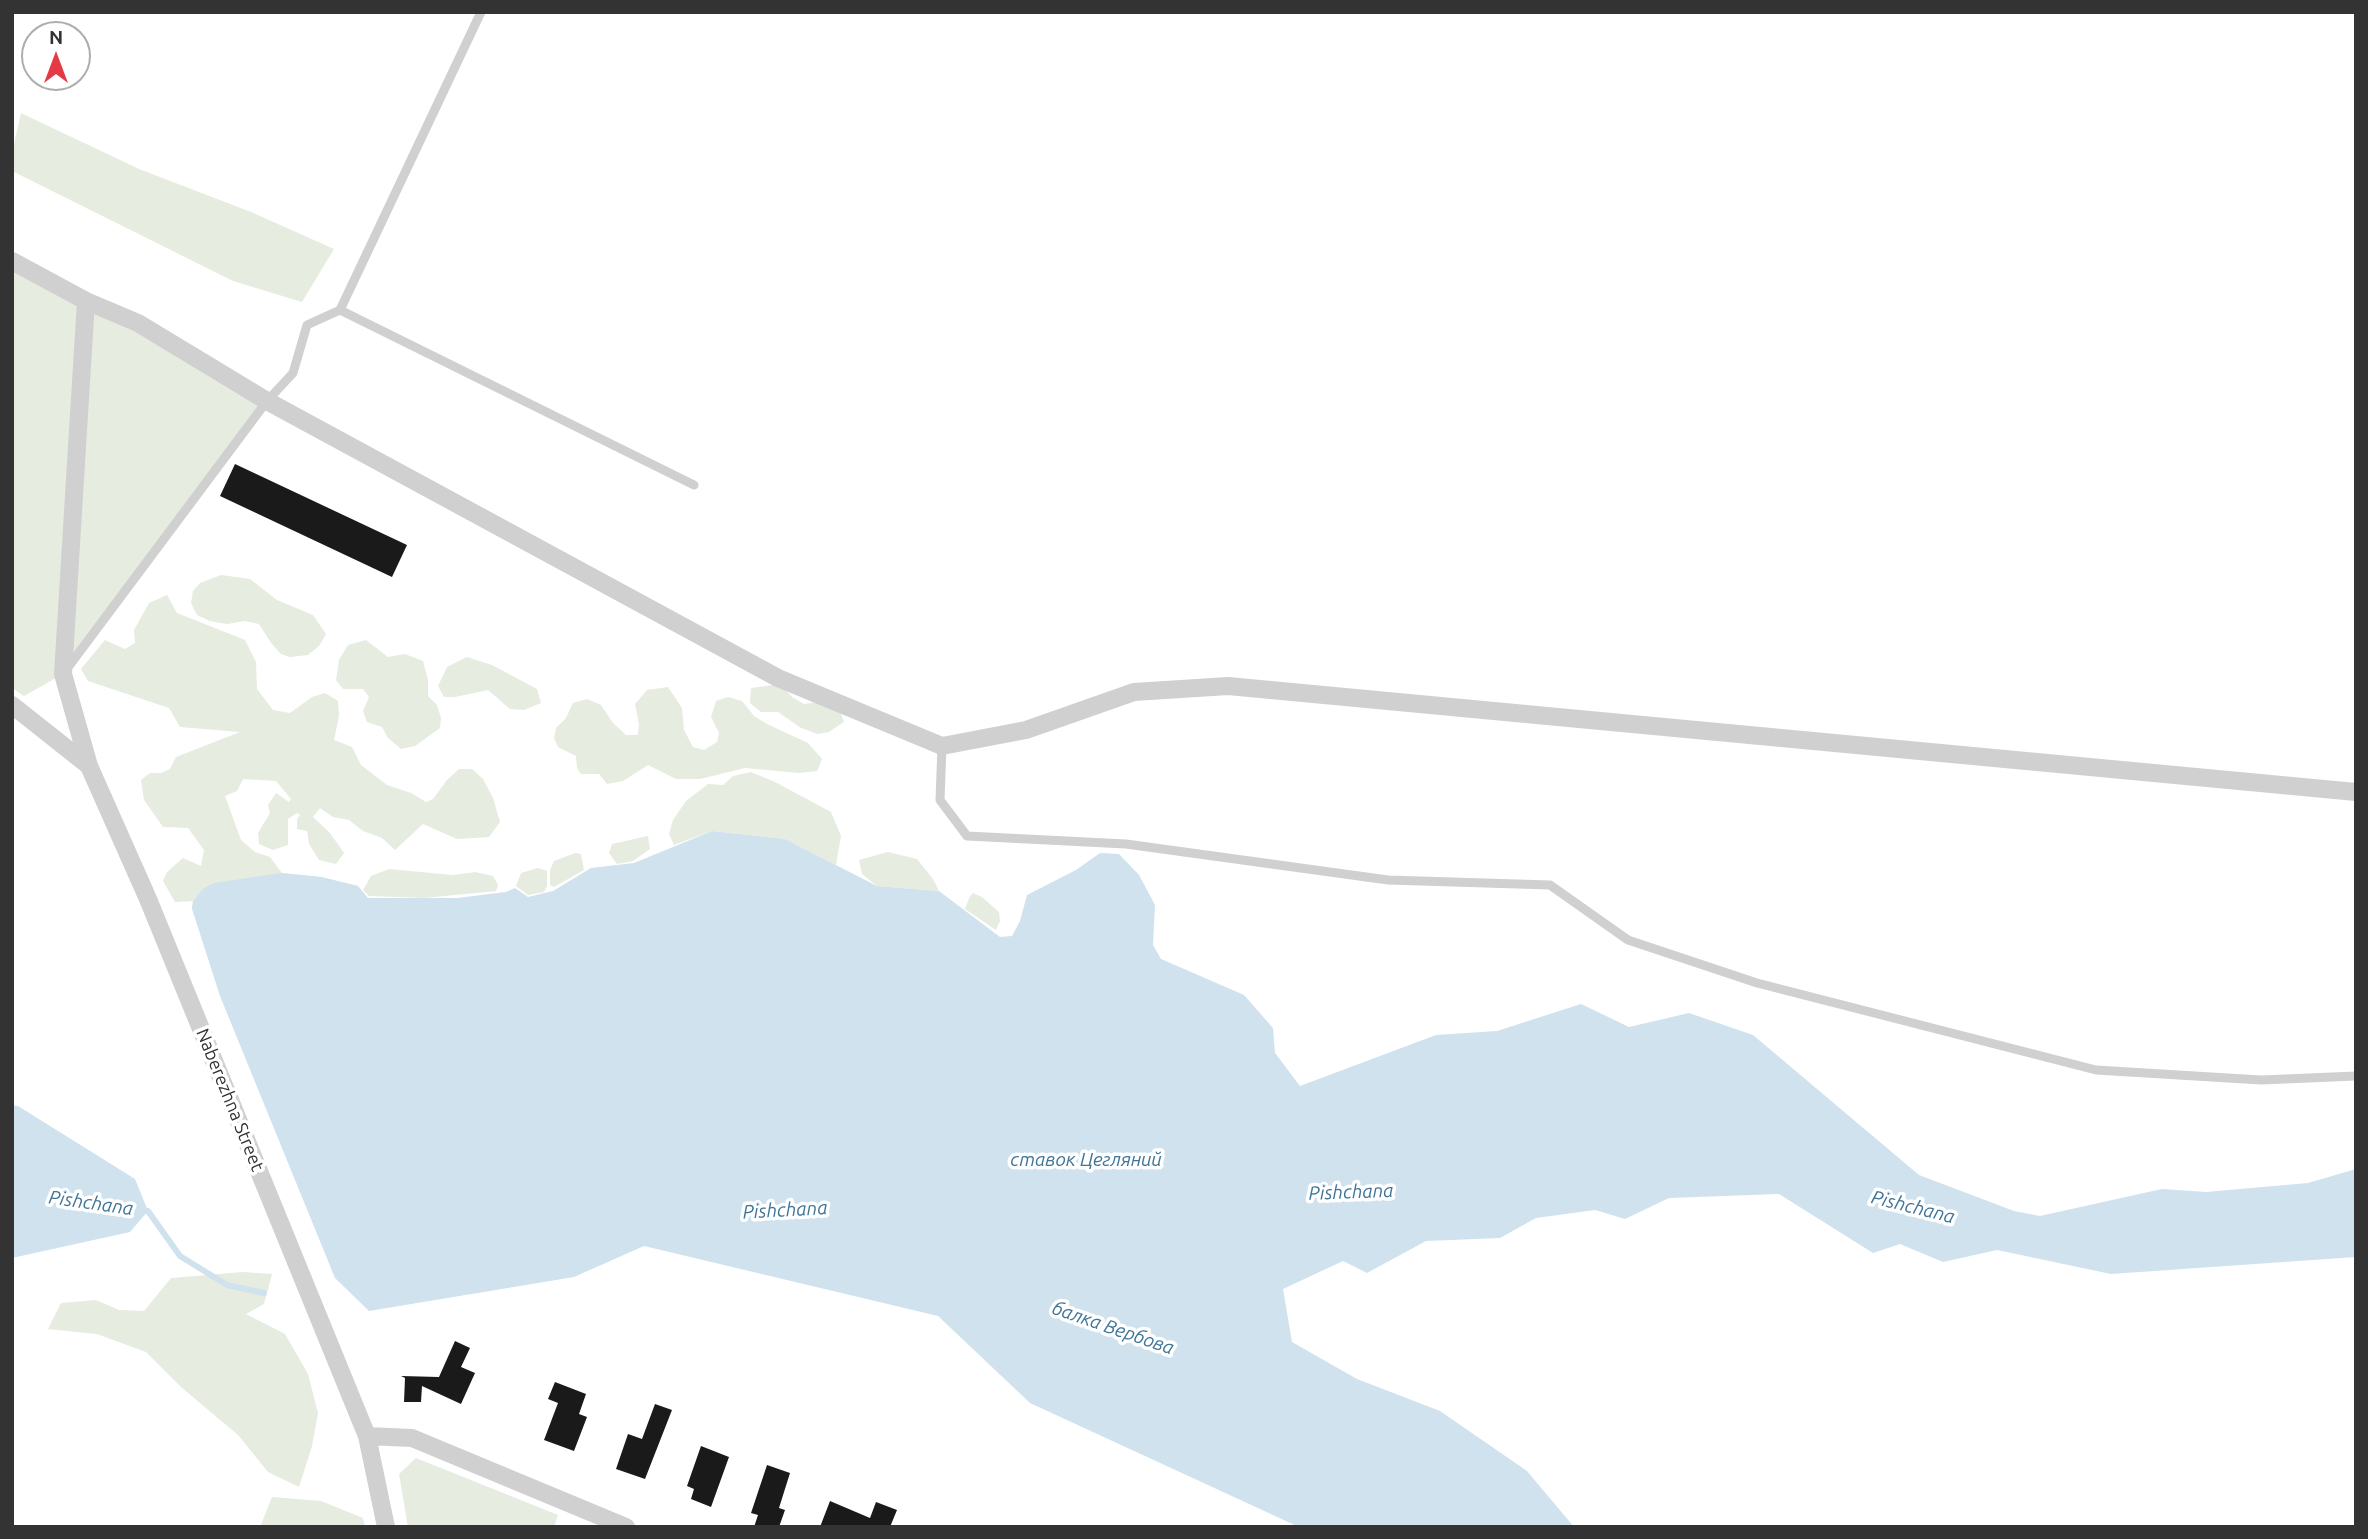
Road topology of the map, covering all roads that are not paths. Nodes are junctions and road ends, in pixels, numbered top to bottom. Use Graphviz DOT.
graph roads {
  1 [pos="481,12"];
  2 [pos="12,261"];
  3 [pos="86,301"];
  4 [pos="340,310"];
  5 [pos="267,401"];
  6 [pos="694,485"];
  7 [pos="63,674"];
  8 [pos="12,705"];
  9 [pos="942,746"];
  10 [pos="89,766"];
  11 [pos="2356,792"];
  12 [pos="2356,1076"];
  13 [pos="367,1436"];
  14 [pos="386,1527"];
  15 [pos="626,1527"];
  1 -- 4 [label="lane"];
  2 -- 3 [label="street"];
  3 -- 5 [label="street"];
  3 -- 7 [label="street, Naberezhna Street"];
  4 -- 5 [label="lane"];
  4 -- 6 [label="lane"];
  5 -- 7 [label="lane"];
  5 -- 9 [label="street"];
  7 -- 10 [label="street, Naberezhna Street"];
  8 -- 10 [label="street"];
  9 -- 11 [label="street"];
  9 -- 12 [label="lane"];
  10 -- 13 [label="street, Naberezhna Street"];
  13 -- 14 [label="street, Naberezhna Street"];
  13 -- 15 [label="street"];
}
